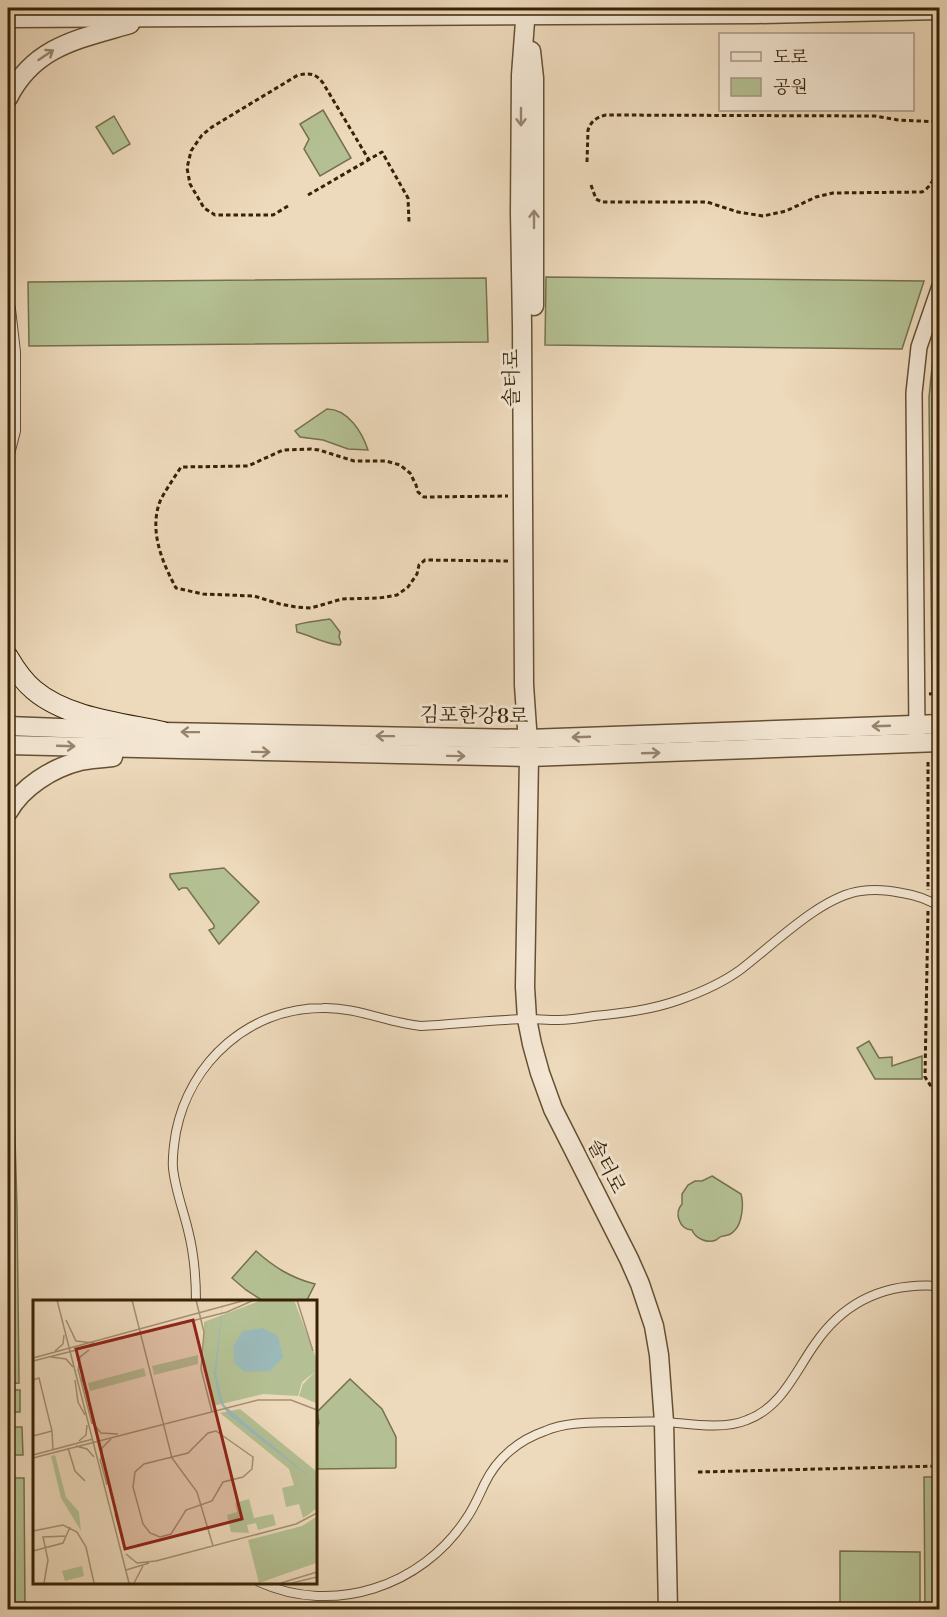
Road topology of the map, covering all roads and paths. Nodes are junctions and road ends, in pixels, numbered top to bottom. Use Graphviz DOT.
graph roads {
  1 [pos="939,10"];
  2 [pos="526,12"];
  3 [pos="8,18"];
  4 [pos="148,18"];
  5 [pos="8,98"];
  6 [pos="939,122"];
  7 [pos="369,160"];
  8 [pos="587,162"];
  9 [pos="939,162"];
  10 [pos="591,185"];
  11 [pos="308,195"];
  12 [pos="288,206"];
  13 [pos="409,222"];
  14 [pos="939,286"];
  15 [pos="8,296"];
  16 [pos="8,462"];
  17 [pos="522,496"];
  18 [pos="524,561"];
  19 [pos="8,657"];
  20 [pos="939,693"];
  21 [pos="929,694"];
  22 [pos="917,724"];
  23 [pos="939,724"];
  24 [pos="8,726"];
  25 [pos="163,740"];
  26 [pos="939,742"];
  27 [pos="917,743"];
  28 [pos="8,745"];
  29 [pos="529,748"];
  30 [pos="928,762"];
  31 [pos="8,812"];
  32 [pos="928,900"];
  33 [pos="939,907"];
  34 [pos="527,1019"];
  35 [pos="939,1286"];
  36 [pos="196,1300"];
  37 [pos="939,1338"];
  38 [pos="664,1422"];
  39 [pos="939,1466"];
  40 [pos="698,1472"];
  41 [pos="265,1584"];
  42 [pos="668,1610"];
  1 -- 2 [label="street"];
  2 -- 4 [label="street"];
  2 -- 17 [label="street, 솔터로, one-way"];
  29 -- 2 [label="street, 솔터로, one-way"];
  3 -- 4 [label="street"];
  5 -- 4 [label="street, one-way"];
  6 -- 8 [label="path"];
  7 -- 11 [label="path"];
  7 -- 12 [label="path"];
  7 -- 13 [label="path"];
  9 -- 10 [label="path"];
  14 -- 22 [label="street"];
  15 -- 16 [label="lane"];
  17 -- 18 [label="street, 솔터로"];
  17 -- 18 [label="path"];
  18 -- 29 [label="street, 솔터로"];
  19 -- 25 [label="main road"];
  20 -- 21 [label="path"];
  22 -- 23 [label="street, 김포한강8로"];
  22 -- 27 [label="street"];
  22 -- 29 [label="street, 김포한강8로, one-way"];
  24 -- 25 [label="street, 김포한강8로"];
  28 -- 25 [label="street, 김포한강8로, one-way"];
  25 -- 29 [label="street, 김포한강8로"];
  25 -- 31 [label="street"];
  26 -- 27 [label="street, 김포한강8로"];
  29 -- 27 [label="street, 김포한강8로, one-way"];
  29 -- 34 [label="street, 솔터로"];
  30 -- 32 [label="path"];
  32 -- 33 [label="lane"];
  32 -- 34 [label="lane"];
  32 -- 35 [label="path"];
  34 -- 36 [label="lane"];
  34 -- 38 [label="street, 솔터로"];
  35 -- 37 [label="path"];
  35 -- 38 [label="lane"];
  38 -- 41 [label="lane"];
  38 -- 42 [label="street, 솔터로"];
  39 -- 40 [label="path"];
}
